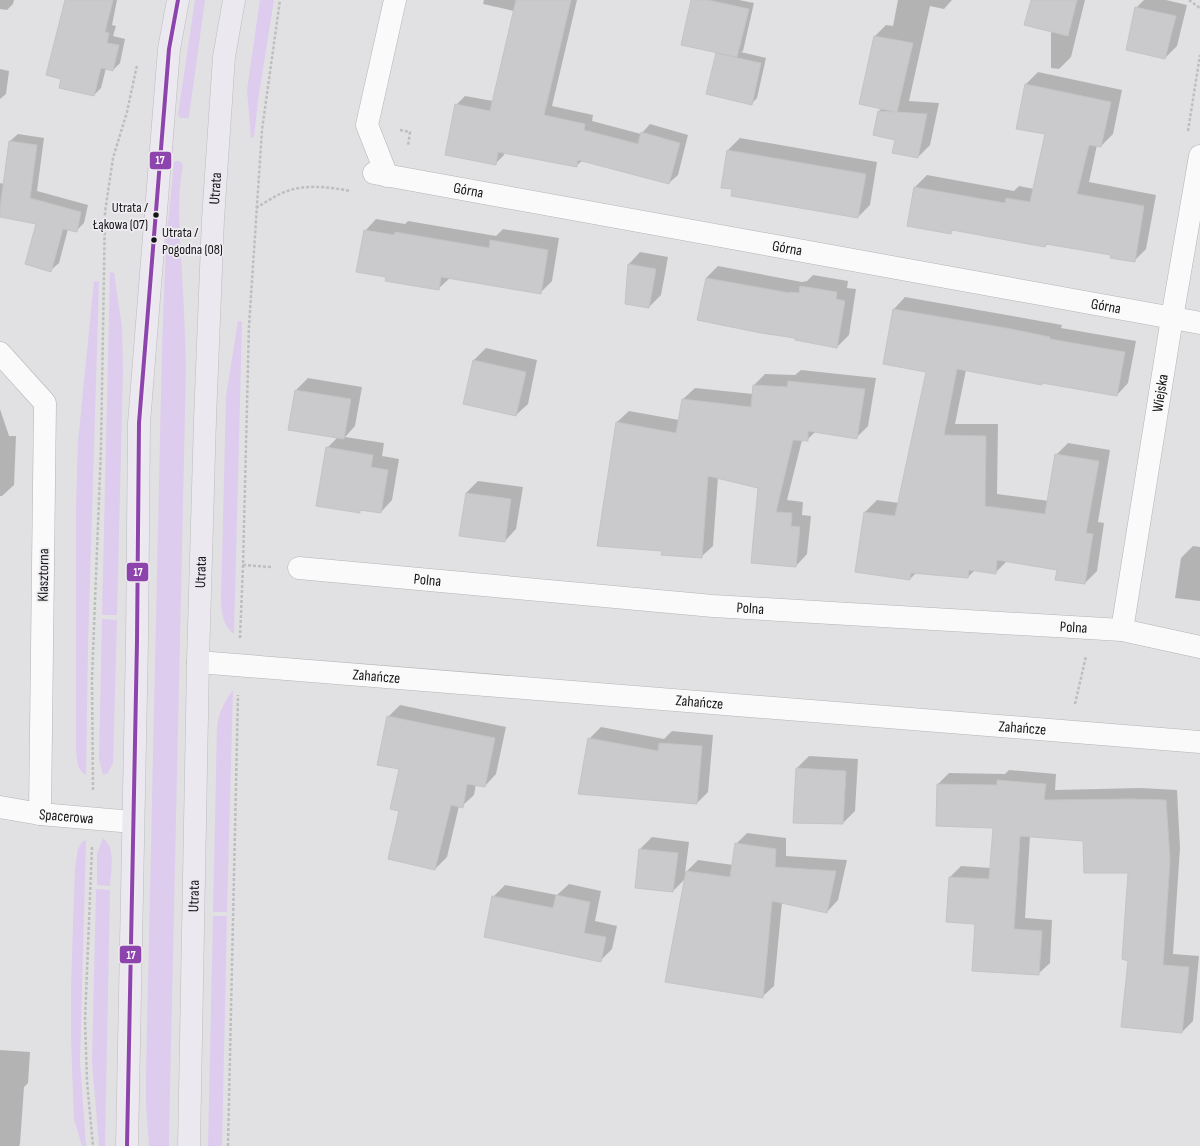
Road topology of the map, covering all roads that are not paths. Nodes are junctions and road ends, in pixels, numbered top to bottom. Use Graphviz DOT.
graph roads {
  1 [pos="178,0"];
  2 [pos="234,0"];
  3 [pos="394,0"];
  4 [pos="1200,156"];
  5 [pos="1172,318"];
  6 [pos="1200,323"];
  7 [pos="0,353"];
  8 [pos="299,568"];
  9 [pos="1122,630"];
  10 [pos="1200,647"];
  11 [pos="198,662"];
  12 [pos="1200,742"];
  13 [pos="0,807"];
  14 [pos="40,814"];
  15 [pos="132,822"];
  16 [pos="127,1146"];
  17 [pos="189,1146"];
  1 -- 15 [label="main road"];
  2 -- 11 [label="main road, Utrata"];
  3 -- 5 [label="street, Górna"];
  4 -- 5 [label="street, Wiejska"];
  5 -- 6 [label="street, Górna"];
  5 -- 9 [label="street, Wiejska"];
  7 -- 14 [label="street, Klasztorna"];
  8 -- 9 [label="street, Polna"];
  9 -- 10 [label="street, Polna"];
  11 -- 12 [label="street, Zahańcze"];
  11 -- 17 [label="main road, Utrata"];
  13 -- 14 [label="street, Spacerowa"];
  14 -- 15 [label="street, Spacerowa"];
  15 -- 16 [label="main road"];
}
